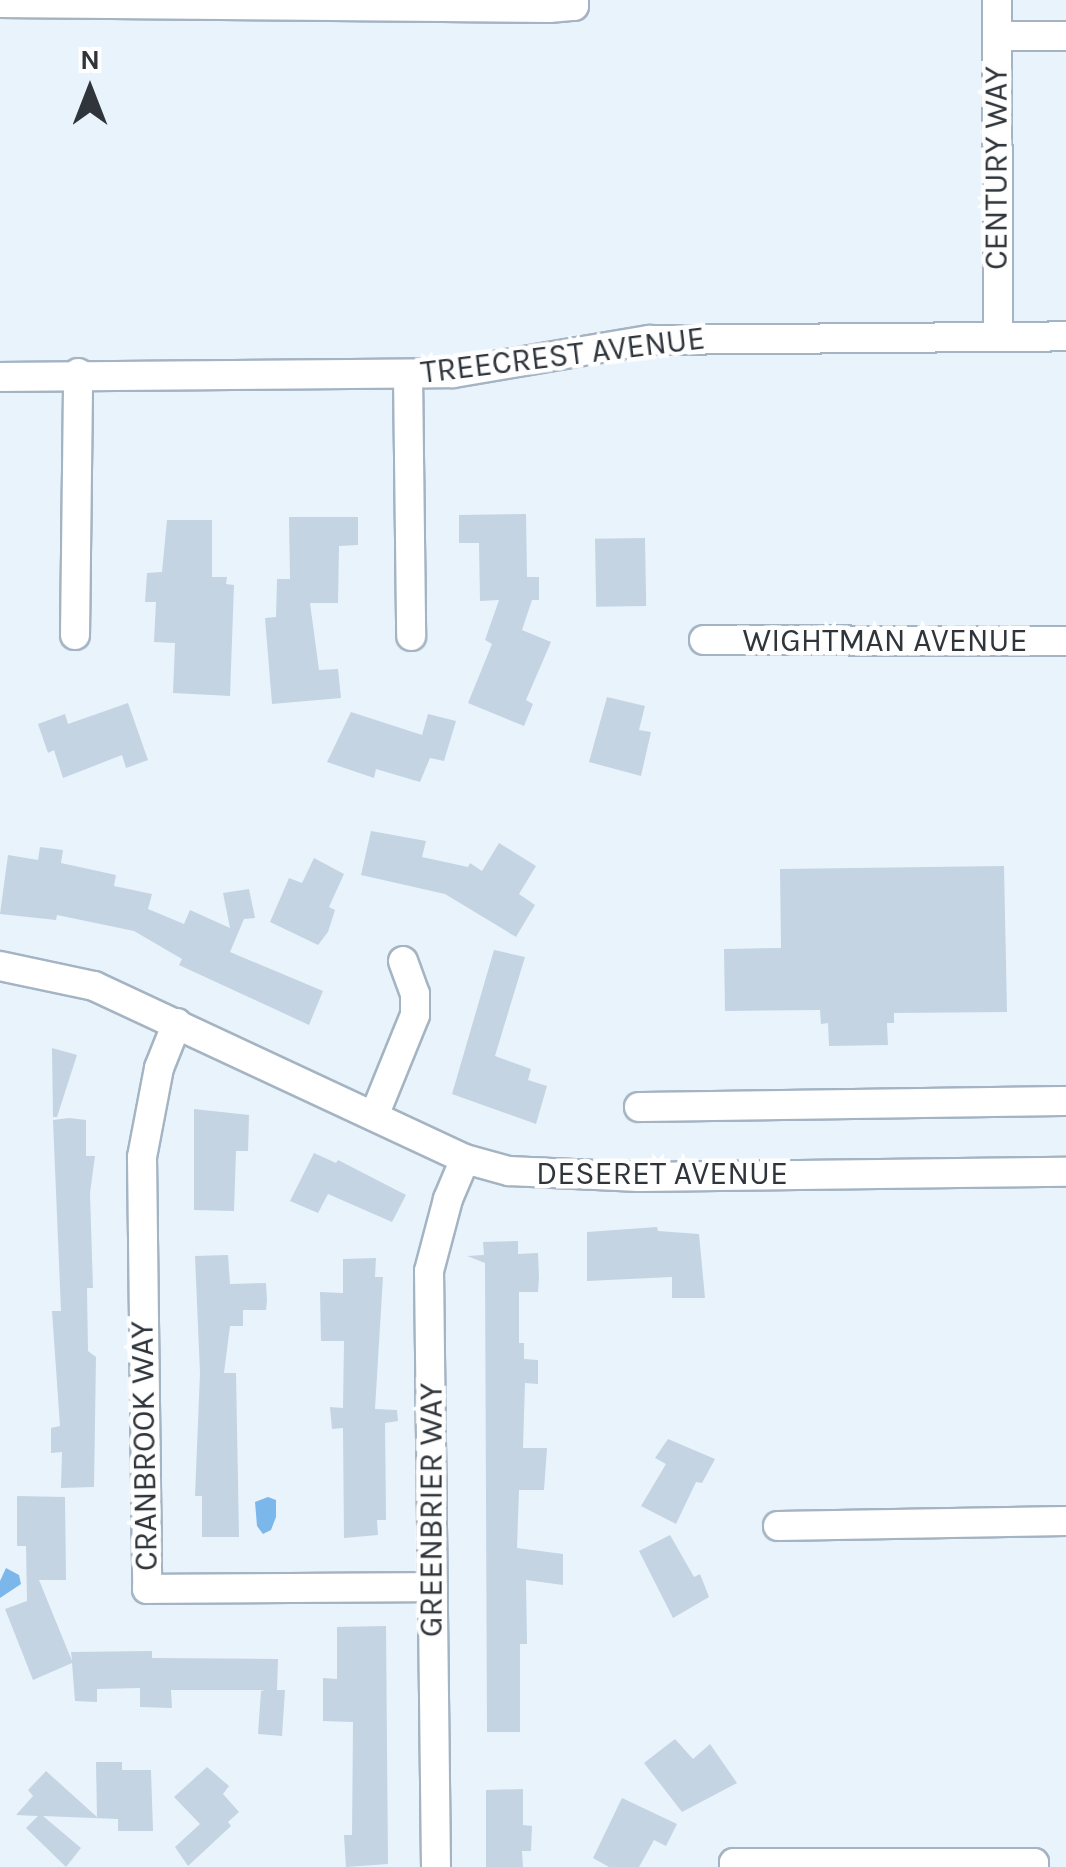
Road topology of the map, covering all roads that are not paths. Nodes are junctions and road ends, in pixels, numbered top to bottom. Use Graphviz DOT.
graph roads {
  1 [pos="574,0"];
  2 [pos="996,0"];
  3 [pos="0,3"];
  4 [pos="997,36"];
  5 [pos="1066,36"];
  6 [pos="998,336"];
  7 [pos="1066,336"];
  8 [pos="78,374"];
  9 [pos="408,374"];
  10 [pos="0,377"];
  11 [pos="75,635"];
  12 [pos="411,636"];
  13 [pos="704,640"];
  14 [pos="1066,641"];
  15 [pos="403,961"];
  16 [pos="0,966"];
  17 [pos="177,1023"];
  18 [pos="1066,1101"];
  19 [pos="639,1107"];
  20 [pos="374,1116"];
  21 [pos="465,1159"];
  22 [pos="1066,1172"];
  23 [pos="1066,1521"];
  24 [pos="778,1526"];
  25 [pos="433,1587"];
  26 [pos="436,1867"];
  27 [pos="734,1867"];
  28 [pos="1034,1867"];
  1 -- 3 [label="street"];
  2 -- 4 [label="street, CENTURY WAY"];
  4 -- 5 [label="street"];
  4 -- 6 [label="street, CENTURY WAY"];
  6 -- 7 [label="street, TREECREST AVENUE"];
  6 -- 9 [label="street, TREECREST AVENUE"];
  8 -- 9 [label="street, TREECREST AVENUE"];
  8 -- 10 [label="street, TREECREST AVENUE"];
  8 -- 11 [label="street"];
  9 -- 12 [label="street"];
  13 -- 14 [label="street, WIGHTMAN AVENUE"];
  15 -- 20 [label="street"];
  16 -- 17 [label="street, DESERET AVENUE"];
  17 -- 20 [label="street, DESERET AVENUE"];
  17 -- 25 [label="street, CRANBROOK WAY"];
  18 -- 19 [label="street"];
  20 -- 21 [label="street, DESERET AVENUE"];
  21 -- 22 [label="street, DESERET AVENUE"];
  21 -- 25 [label="street, GREENBRIER WAY"];
  23 -- 24 [label="street"];
  25 -- 26 [label="street, GREENBRIER WAY"];
  27 -- 28 [label="street"];
}
